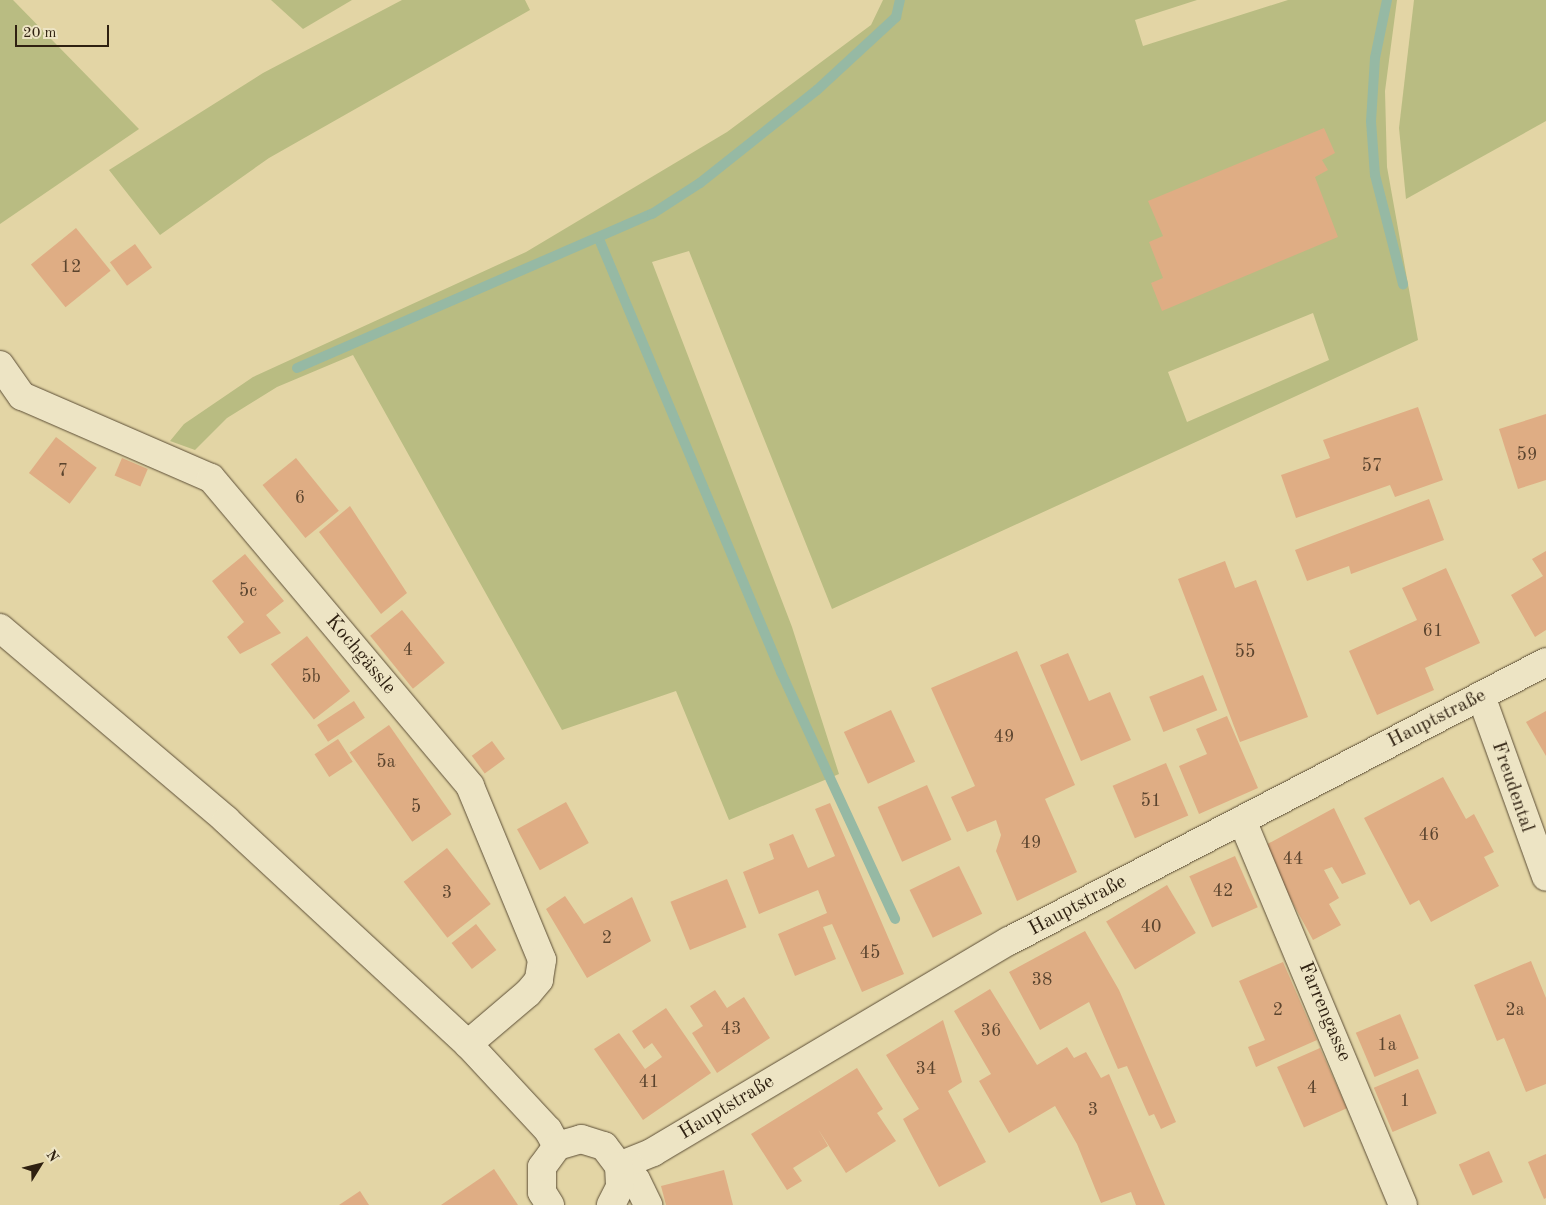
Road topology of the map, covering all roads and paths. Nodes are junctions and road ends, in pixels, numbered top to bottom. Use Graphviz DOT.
graph roads {
  1 [pos="0,364"];
  2 [pos="0,628"];
  3 [pos="1546,662"];
  4 [pos="1481,696"];
  5 [pos="1242,820"];
  6 [pos="1546,877"];
  7 [pos="468,1044"];
  8 [pos="558,1146"];
  9 [pos="620,1170"];
  10 [pos="550,1205"];
  11 [pos="611,1205"];
  12 [pos="648,1205"];
  13 [pos="1403,1205"];
  1 -- 7 [label="street, Kochgässle"];
  2 -- 7 [label="street"];
  3 -- 4 [label="street, Hauptstraße"];
  4 -- 5 [label="street, Hauptstraße"];
  4 -- 6 [label="street, Freudental"];
  5 -- 9 [label="street, Hauptstraße"];
  5 -- 13 [label="street, Farrengasse"];
  7 -- 8 [label="street"];
  8 -- 9 [label="street"];
  8 -- 10 [label="street"];
  9 -- 11 [label="street"];
  9 -- 12 [label="street"];
}
